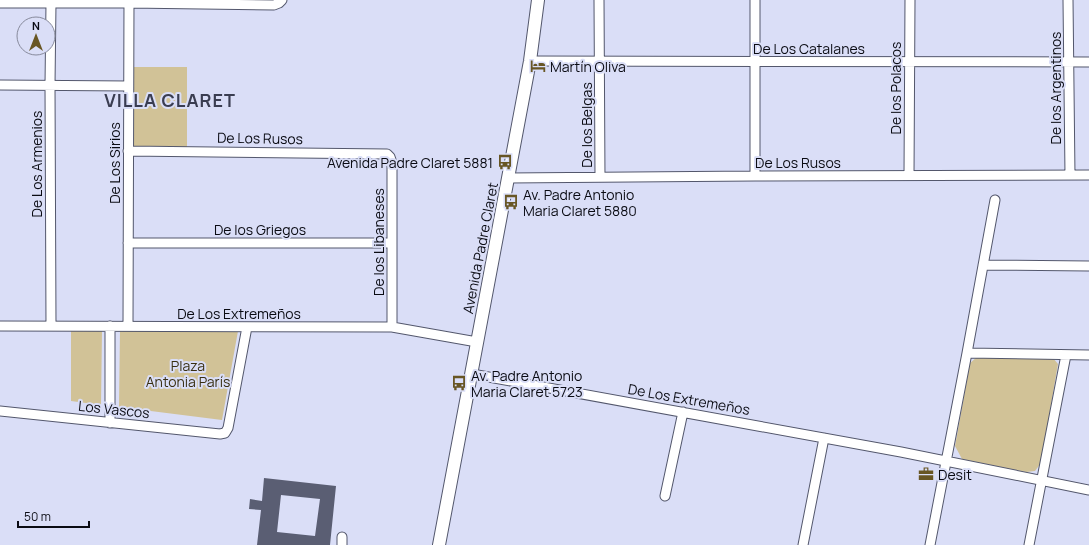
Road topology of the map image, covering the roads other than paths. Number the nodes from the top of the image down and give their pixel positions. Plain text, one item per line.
1 (538, 0) edge
2 (599, 0) edge
3 (755, 0) edge
4 (910, 0) edge
5 (1068, 0) edge
6 (129, 1) edge
7 (278, 2) edge
8 (0, 3) edge
9 (51, 3) junction
10 (530, 61) junction
11 (599, 62) junction
12 (755, 62) junction
13 (910, 62) junction
14 (1069, 62) junction
15 (1089, 62) edge
16 (0, 85) edge
17 (50, 85) junction
18 (128, 86) junction
19 (128, 151) junction
20 (390, 157) joint
21 (909, 175) junction
22 (1070, 175) junction
23 (1089, 175) edge
24 (755, 176) junction
25 (600, 177) junction
26 (508, 178) junction
27 (995, 200) dead end
28 (128, 243) junction
29 (392, 243) junction
30 (983, 265) junction
31 (1089, 266) edge
32 (0, 326) edge
33 (51, 326) junction
34 (110, 326) junction
35 (128, 326) junction
36 (247, 327) junction
37 (392, 327) junction
38 (477, 342) junction
39 (967, 353) junction
40 (1066, 355) junction
41 (1089, 355) edge
42 (472, 374) junction
43 (0, 411) edge
44 (683, 412) junction
45 (110, 423) junction
46 (824, 438) junction
47 (947, 461) junction
48 (1042, 481) junction
49 (1089, 490) edge
50 (665, 496) dead end
51 (439, 545) edge
52 (803, 545) edge
53 (930, 545) edge
54 (1029, 545) edge

1 - 10 main road, Avenida Padre Claret
2 - 11 street, De los Belgas
3 - 12 street
4 - 13 street, De los Polacos
5 - 14 street, De los Argentinos
6 - 7 street
6 - 9 street
6 - 18 street, De Los Sirios
8 - 9 street
9 - 17 street, De Los Armenios
10 - 11 street, De Los Catalanes
10 - 26 main road, Avenida Padre Claret
11 - 12 street, De Los Catalanes
11 - 25 street, De los Belgas
12 - 13 street, De Los Catalanes
12 - 24 street
13 - 14 street, De Los Catalanes
13 - 21 street, De los Polacos
14 - 15 street, De Los Catalanes
14 - 22 street, De los Argentinos
16 - 17 street
17 - 18 street
17 - 33 street, De Los Armenios
18 - 19 street, De Los Sirios
19 - 20 street, De Los Rusos
19 - 28 street, De Los Sirios
20 - 29 street, De los Libaneses
21 - 22 street, De Los Rusos
21 - 24 street, De Los Rusos
22 - 23 street, De Los Rusos
24 - 25 street, De Los Rusos
25 - 26 street, De Los Rusos
26 - 38 main road, Avenida Padre Claret
27 - 30 street
28 - 29 street, De los Griegos
28 - 35 street, De Los Sirios
29 - 37 street, De los Libaneses
30 - 31 street
30 - 39 street
32 - 33 street, De Los Extremeños
33 - 34 street, De Los Extremeños
34 - 35 street, De Los Extremeños
34 - 45 street
35 - 36 street, De Los Extremeños
36 - 37 street, De Los Extremeños
36 - 45 street, Los Vascos
37 - 38 street, De Los Extremeños
38 - 42 main road, Avenida Padre Claret
39 - 40 street
39 - 47 street
40 - 41 street
40 - 48 street
42 - 44 street, De Los Extremeños
42 - 51 main road, Avenida Padre Claret
43 - 45 street, Los Vascos
44 - 46 street, De Los Extremeños
44 - 50 street
46 - 47 street, De Los Extremeños
46 - 52 street
47 - 48 street, De Los Extremeños
47 - 53 street
48 - 49 street, De Los Extremeños
48 - 54 street

